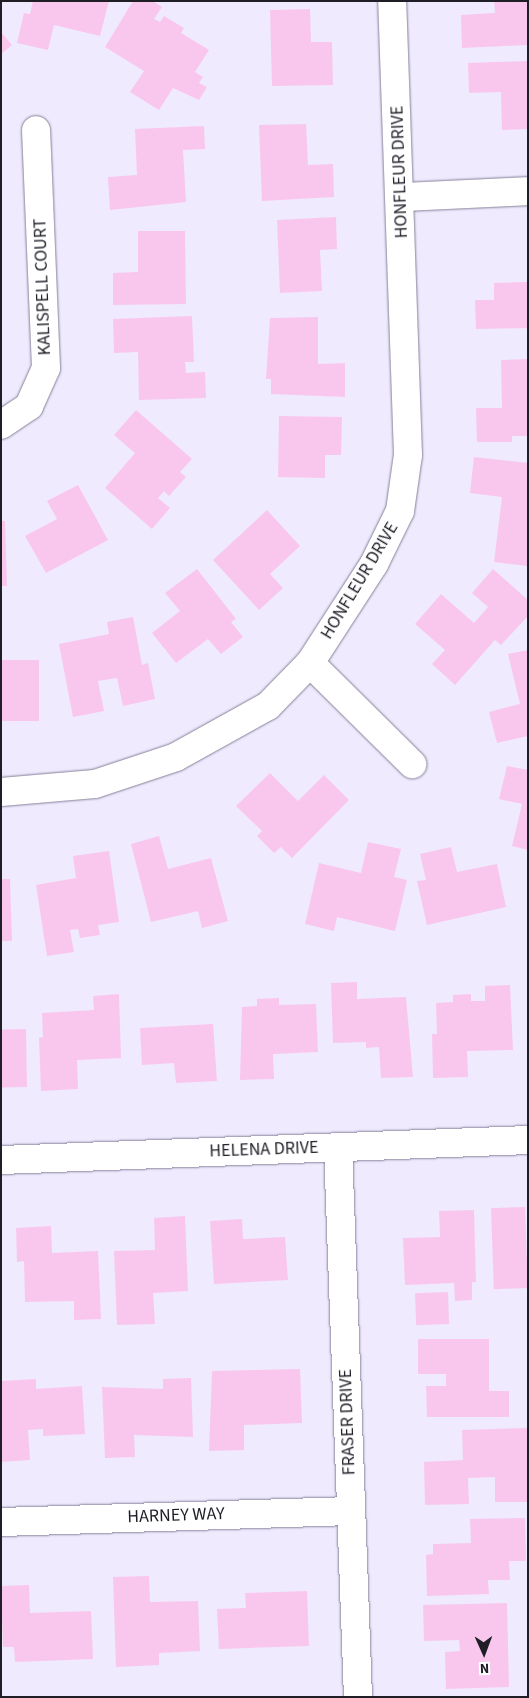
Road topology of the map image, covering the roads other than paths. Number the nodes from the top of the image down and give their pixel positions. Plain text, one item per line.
1 (392, 1) edge
2 (36, 130) dead end
3 (528, 191) edge
4 (402, 197) junction
5 (1, 425) edge
6 (310, 663) junction
7 (412, 764) dead end
8 (1, 792) edge
9 (528, 1140) edge
10 (338, 1147) junction
11 (1, 1160) edge
12 (351, 1511) junction
13 (1, 1522) edge
14 (358, 1697) edge

1 - 4 street, HONFLEUR DRIVE
2 - 5 street, KALISPELL COURT
3 - 4 street
4 - 6 street, HONFLEUR DRIVE
6 - 7 street
6 - 8 street, HONFLEUR DRIVE
9 - 10 street, HELENA DRIVE
10 - 11 street, HELENA DRIVE
10 - 12 street, FRASER DRIVE
12 - 13 street, HARNEY WAY
12 - 14 street, FRASER DRIVE

